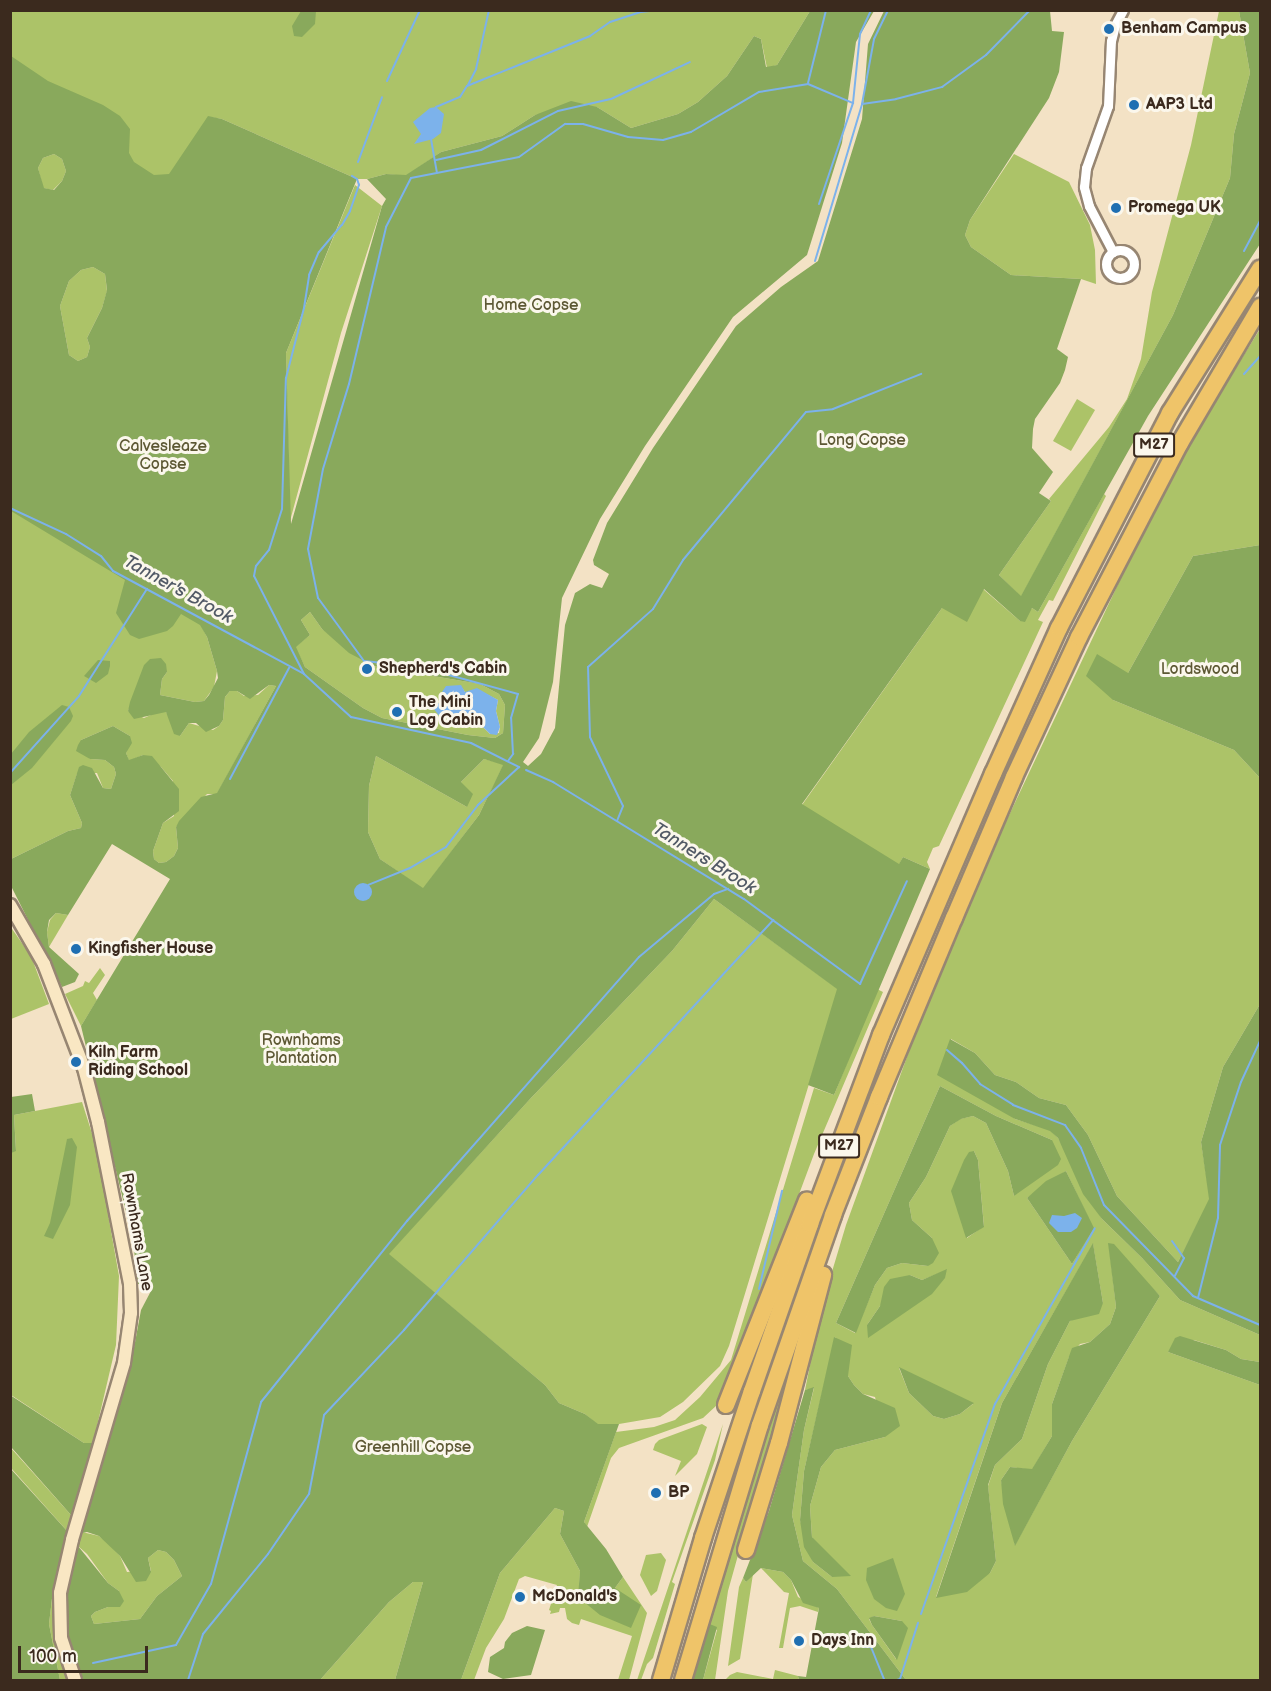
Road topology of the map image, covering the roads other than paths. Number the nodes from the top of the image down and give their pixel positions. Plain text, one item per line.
1 (1123, 10) edge
2 (1113, 252) dead end
3 (1260, 269) edge
4 (1260, 307) edge
5 (10, 905) edge
6 (881, 1035) junction
7 (833, 1215) junction
8 (726, 1405) dead end
9 (746, 1550) dead end
10 (75, 1680) edge
11 (661, 1680) edge
12 (682, 1680) edge

1 - 2 street
3 - 6 highway, M27
4 - 7 highway, M27
5 - 10 street, Rownhams Lane
6 - 8 highway, M27
6 - 11 highway, M27
7 - 9 highway, M27
7 - 12 highway, M27

